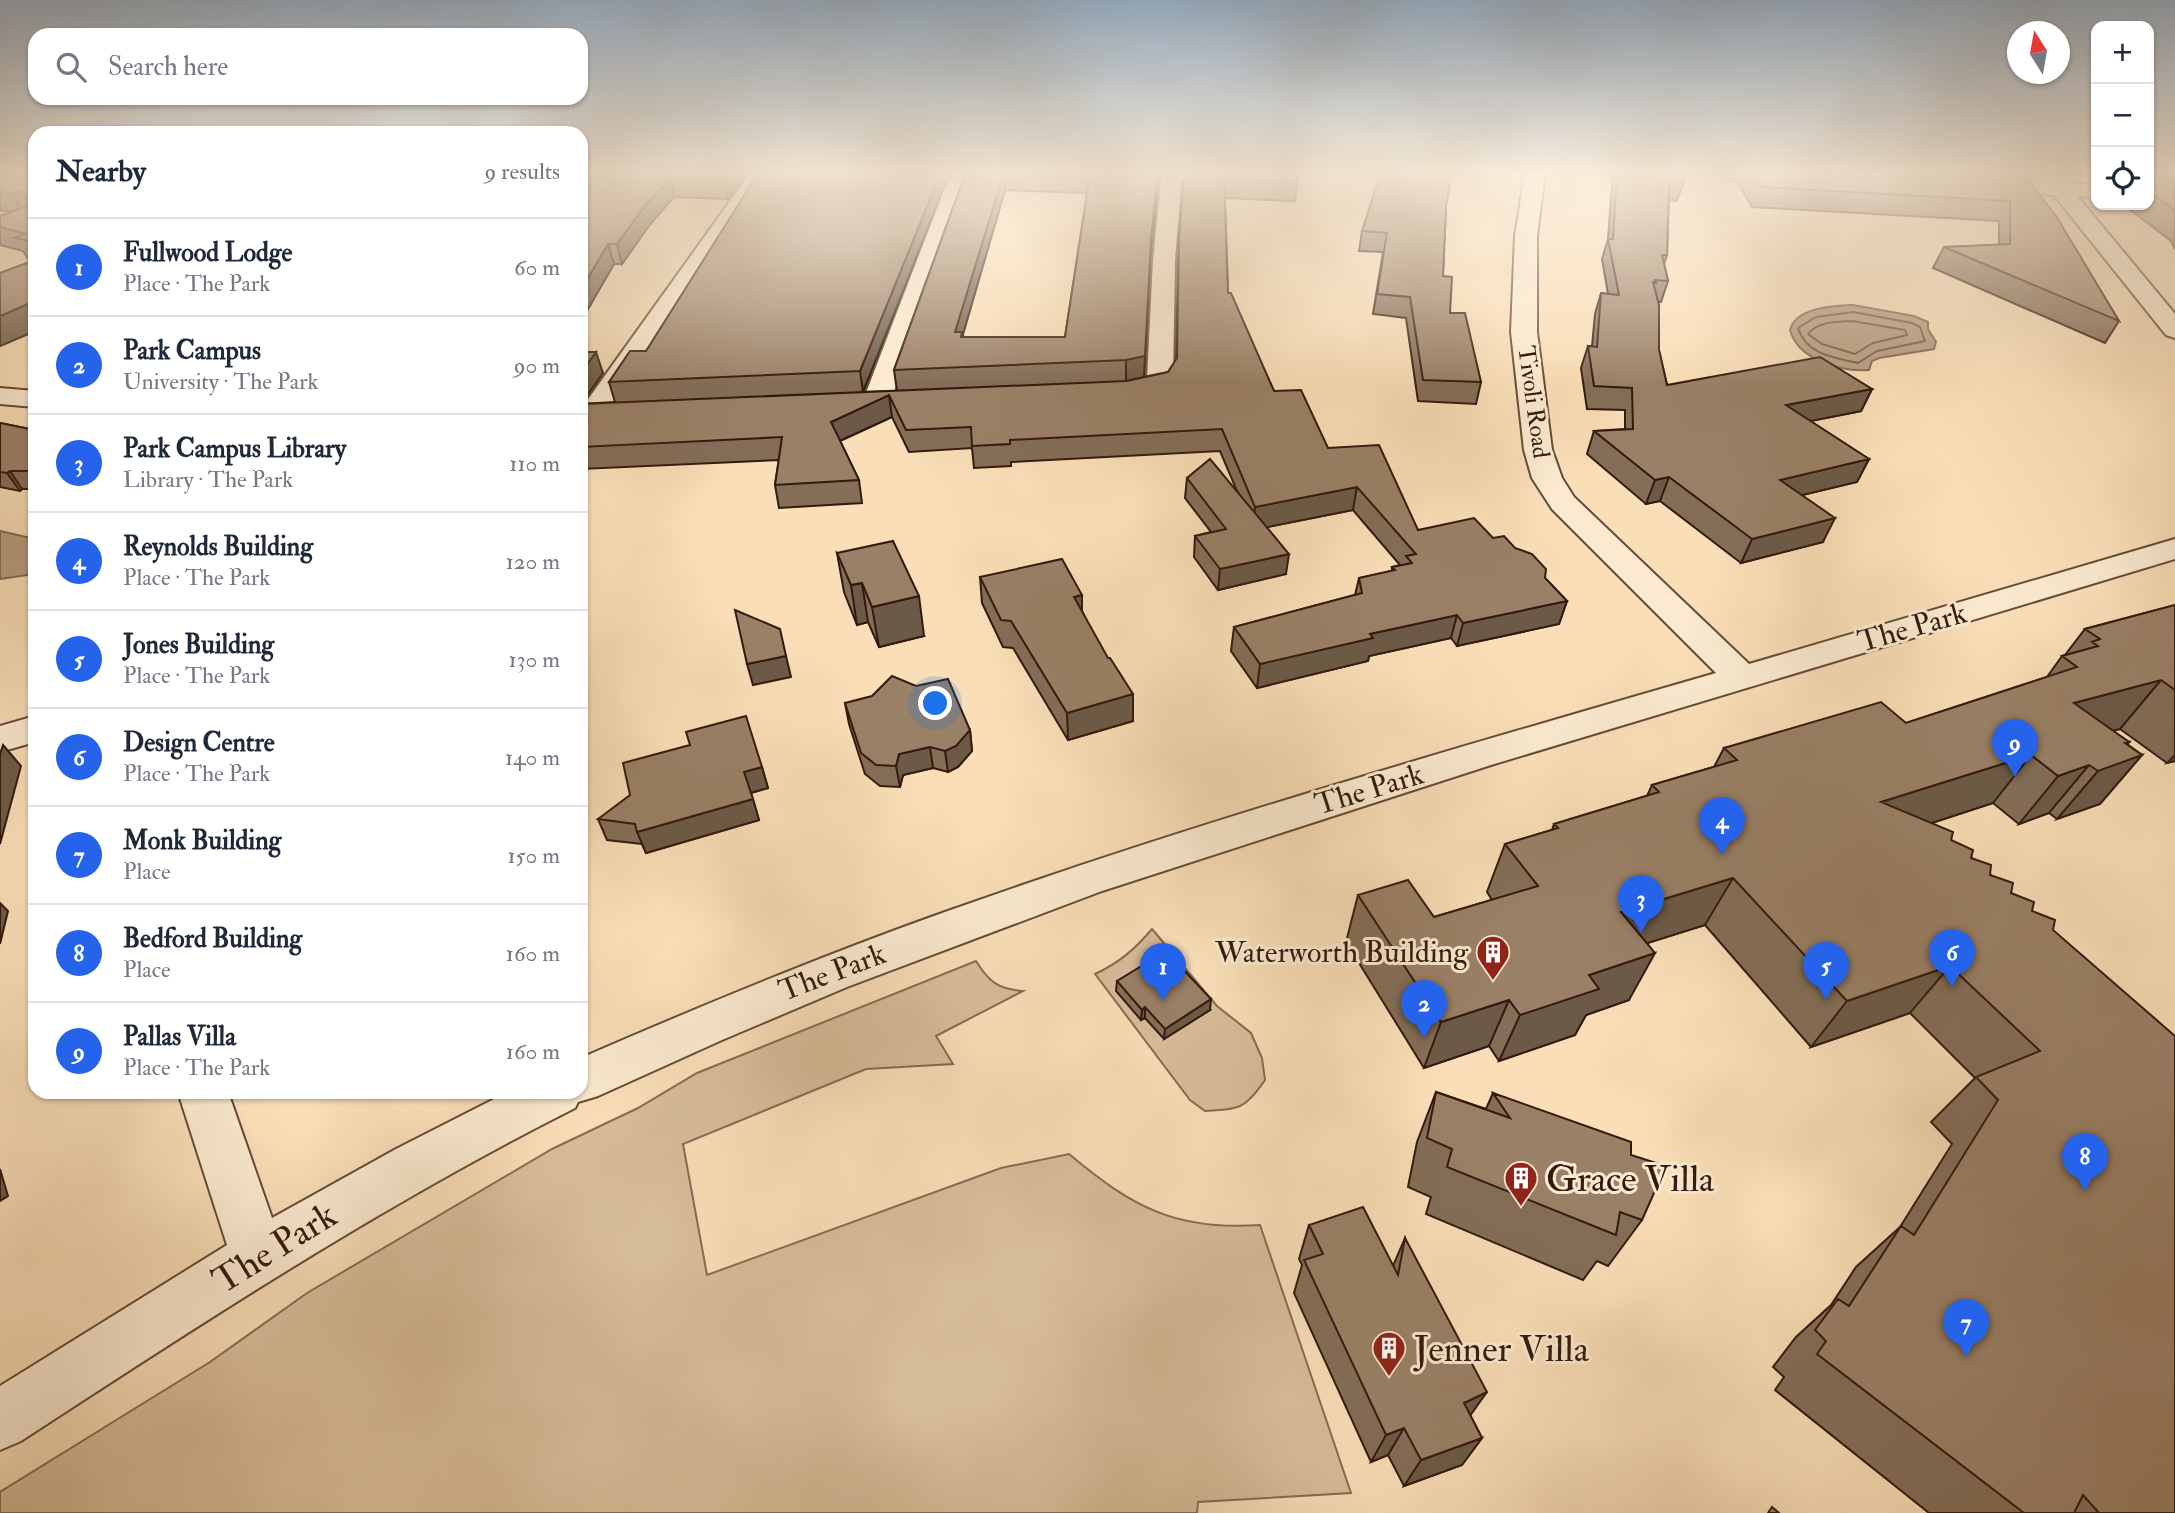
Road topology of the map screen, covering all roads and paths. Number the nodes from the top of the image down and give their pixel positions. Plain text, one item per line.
1 (711, 243) edge
2 (935, 243) edge
3 (1166, 243) edge
4 (1526, 243) edge
5 (2104, 243) edge
6 (2175, 330) edge
7 (1099, 393) edge
8 (0, 396) edge
9 (28, 398) edge
10 (904, 402) edge
11 (876, 403) junction
12 (849, 404) edge
13 (588, 412) edge
14 (617, 414) edge
15 (588, 416) edge
16 (2175, 549) edge
17 (1742, 678) junction
18 (28, 731) edge
19 (0, 739) edge
20 (588, 1078) edge
21 (206, 1099) edge
22 (544, 1099) edge
23 (258, 1256) junction
24 (0, 1420) edge

1 - 13 street
2 - 11 street
3 - 7 street
4 - 17 street, Tivoli Road
5 - 6 street
8 - 9 street
10 - 11 street
11 - 12 street
14 - 15 street
16 - 17 street, The Park
17 - 20 street, The Park
18 - 19 street
21 - 23 street
22 - 23 street, The Park
23 - 24 street, The Park

